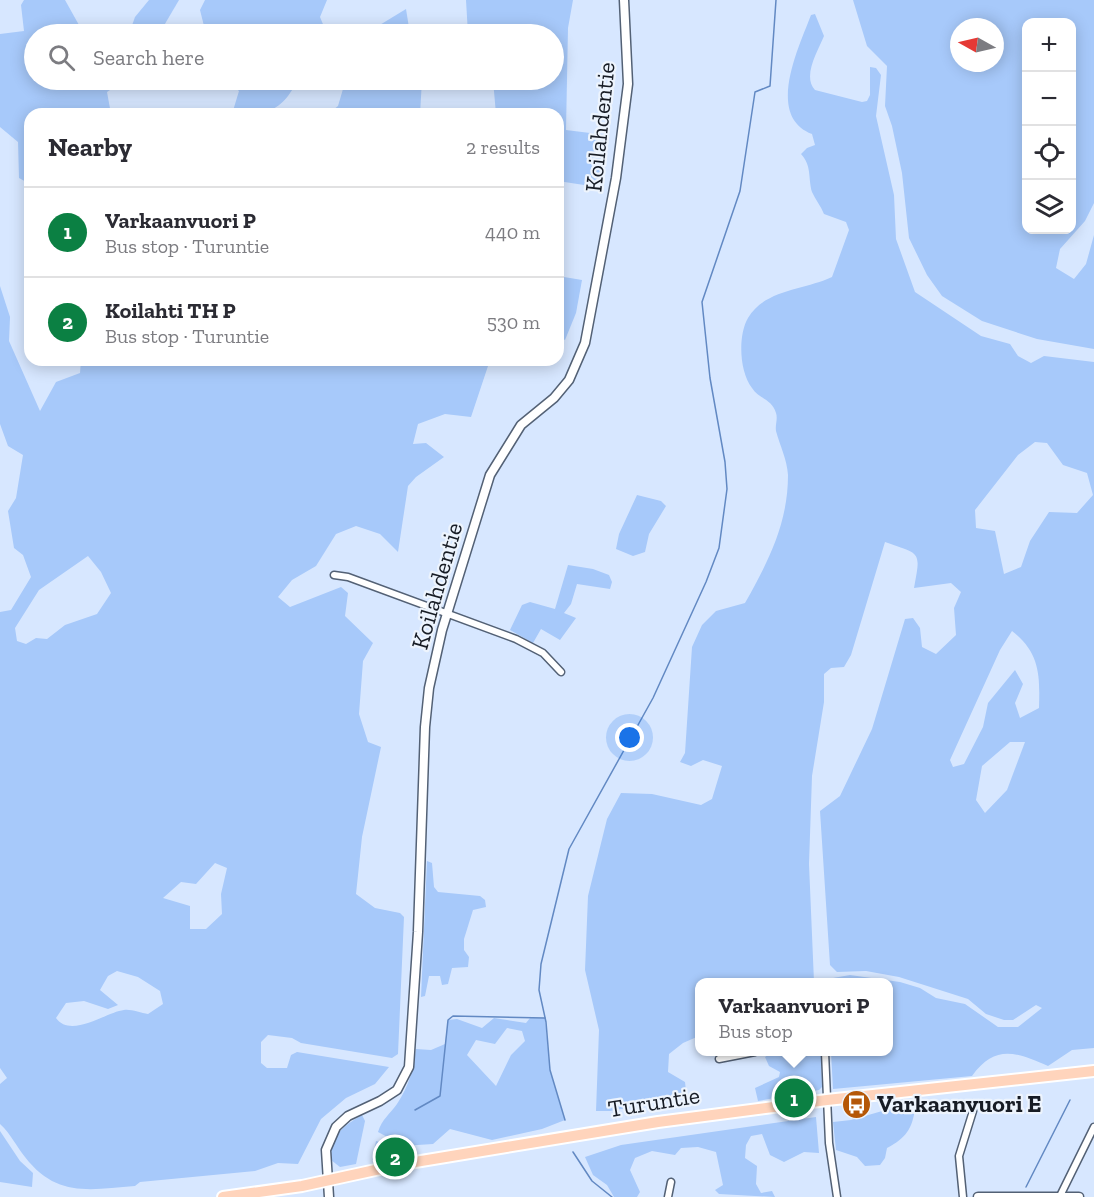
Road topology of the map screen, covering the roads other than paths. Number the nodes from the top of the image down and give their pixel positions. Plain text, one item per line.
1 (624, 0) edge
2 (334, 575) dead end
3 (447, 615) junction
4 (561, 672) dead end
5 (735, 1056) edge
6 (825, 1056) edge
7 (719, 1059) dead end
8 (1094, 1071) edge
9 (827, 1100) junction
10 (973, 1111) dead end
11 (1094, 1127) edge
12 (327, 1181) junction
13 (671, 1182) dead end
14 (1060, 1196) edge
15 (223, 1197) edge
16 (329, 1197) edge
17 (668, 1197) edge
18 (837, 1197) edge
19 (963, 1197) edge
20 (978, 1197) edge
21 (1079, 1197) edge

1 - 3 street, Koilahdentie
2 - 3 street
3 - 4 street
3 - 12 street, Koilahdentie
5 - 7 street
6 - 9 street
8 - 9 highway, Turuntie
9 - 12 highway, Turuntie
9 - 18 street
10 - 19 street
11 - 14 street
12 - 15 highway, Turuntie
12 - 16 street, Koilahdentie
13 - 17 street
14 - 20 street
14 - 21 street

